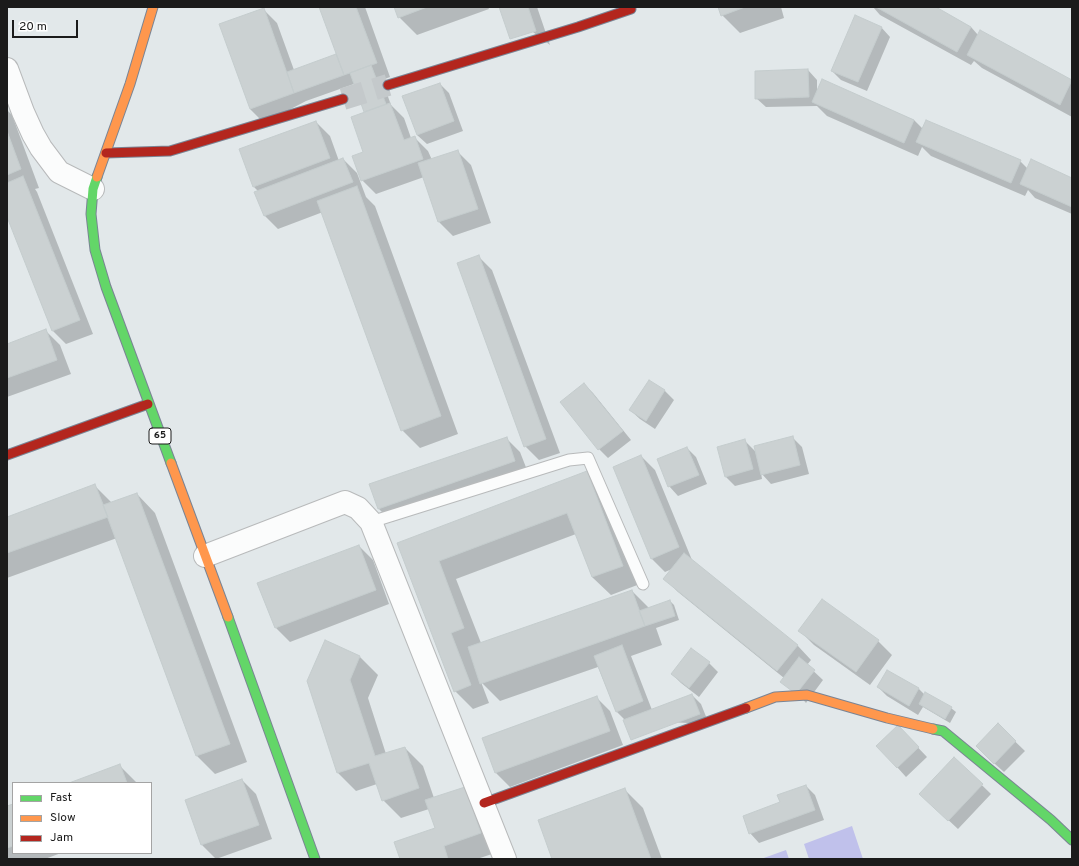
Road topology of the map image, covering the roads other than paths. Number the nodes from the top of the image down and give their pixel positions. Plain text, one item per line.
1 (153, 7) edge
2 (631, 9) dead end
3 (7, 69) edge
4 (388, 84) tunnel mouth
5 (343, 98) tunnel mouth
6 (106, 153) junction
7 (93, 189) junction
8 (148, 404) junction
9 (7, 455) edge
10 (371, 522) junction
11 (205, 556) junction
12 (644, 584) dead end
13 (484, 803) junction
14 (1072, 840) edge
15 (315, 859) edge
16 (505, 859) edge

1 - 6 street, 65
2 - 4 street
3 - 7 street
5 - 6 street
6 - 7 street, 65
7 - 8 street, 65
8 - 9 street
8 - 11 street, 65
10 - 11 street
10 - 12 lane
10 - 13 street
11 - 15 street, 65
13 - 14 street
13 - 16 street

